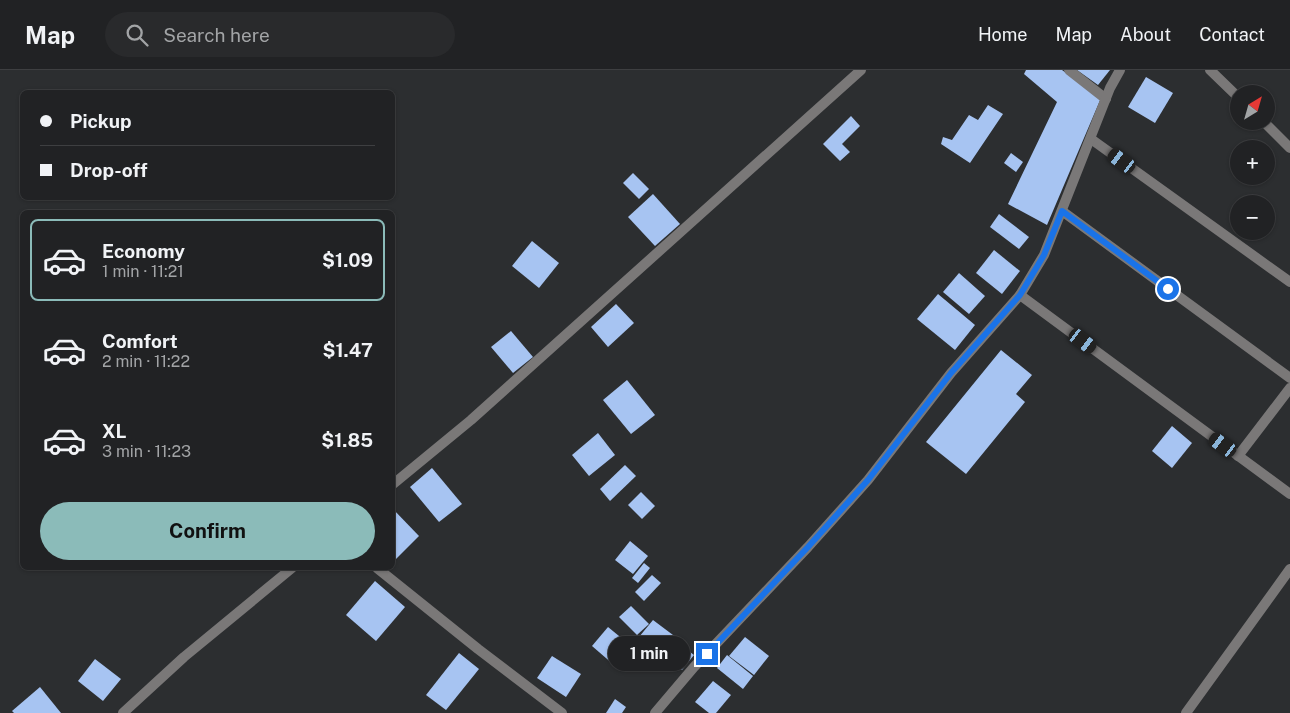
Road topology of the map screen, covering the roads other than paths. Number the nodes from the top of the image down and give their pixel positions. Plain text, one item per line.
1 (1069, 70) edge
2 (1120, 70) edge
3 (1210, 70) edge
4 (855, 72) edge
5 (1230, 89) edge
6 (1106, 99) junction
7 (1272, 130) edge
8 (1091, 139) junction
9 (1290, 148) edge
10 (1062, 211) junction
11 (1290, 282) edge
12 (1020, 295) junction
13 (1290, 378) edge
14 (1290, 388) edge
15 (1238, 456) junction
16 (395, 483) edge
17 (1290, 494) edge
18 (1290, 569) edge
19 (290, 570) edge
20 (379, 570) edge
21 (123, 713) edge
22 (562, 713) edge
23 (655, 713) edge
24 (1186, 713) edge

1 - 6 street
2 - 6 street
3 - 5 street
4 - 16 street
6 - 8 street
7 - 9 street
8 - 10 street
8 - 11 street
10 - 12 street
10 - 13 street
12 - 15 street
12 - 23 street
14 - 15 street
15 - 17 street
18 - 24 street
19 - 21 street
20 - 22 street

